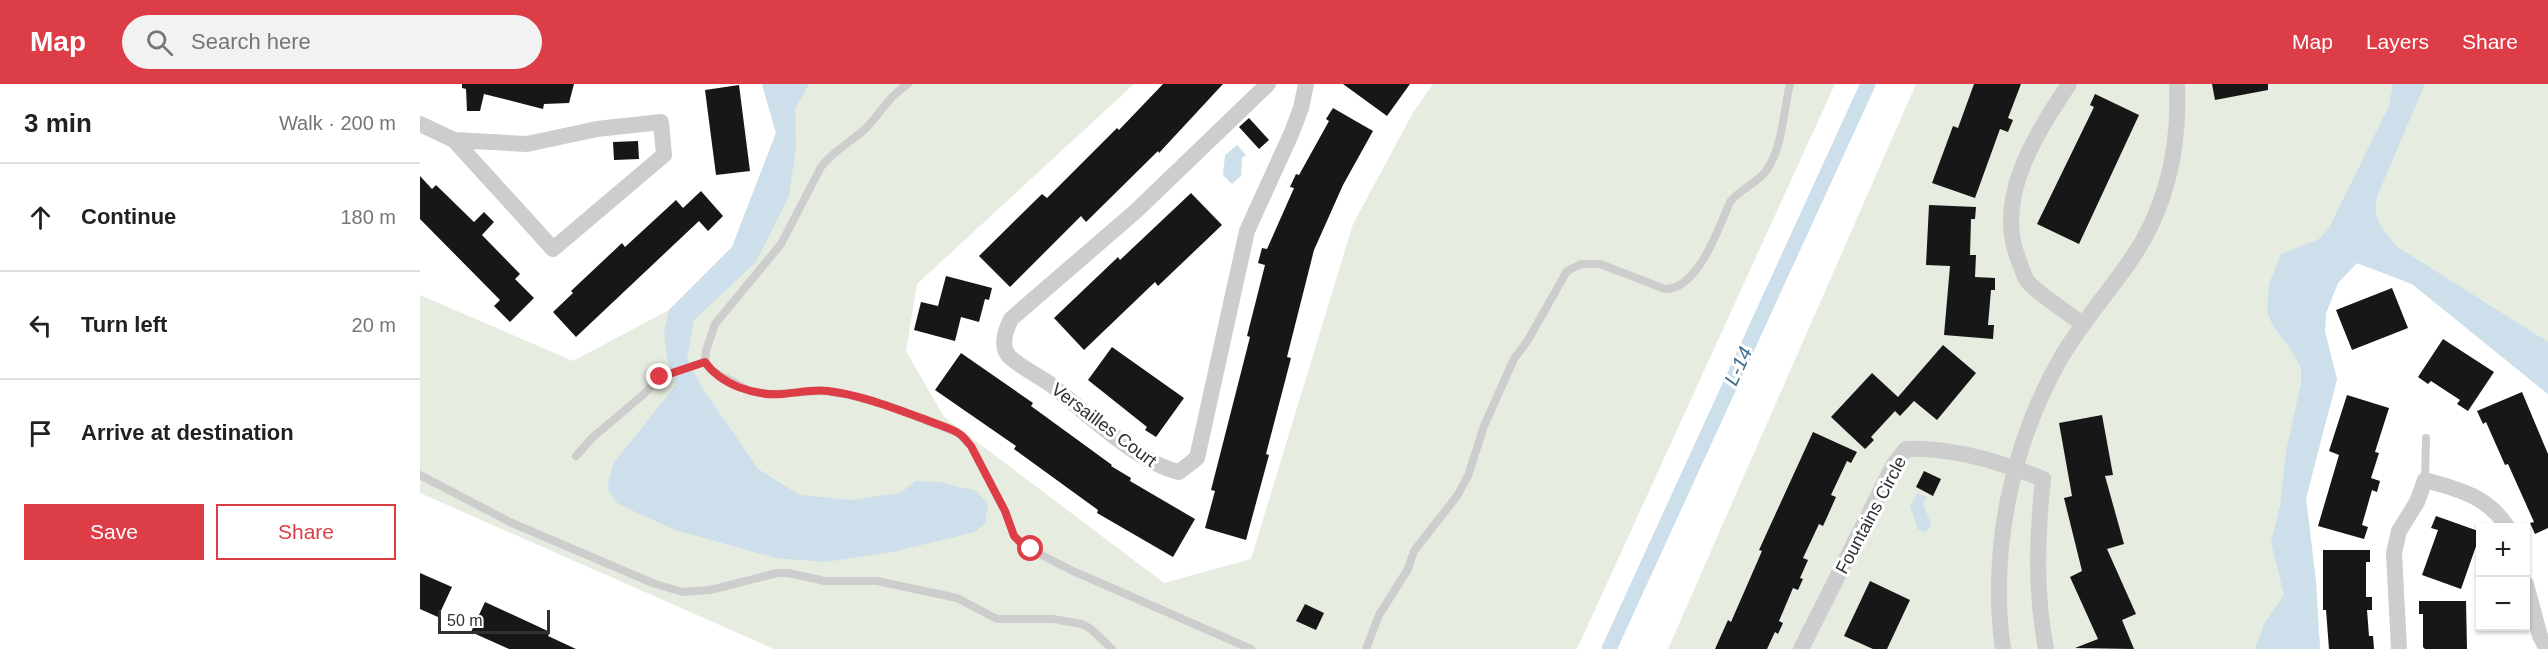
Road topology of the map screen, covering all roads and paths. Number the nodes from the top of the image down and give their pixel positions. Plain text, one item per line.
1 (908, 84) edge
2 (1268, 84) edge
3 (1306, 84) edge
4 (1790, 84) edge
5 (2069, 84) edge
6 (2177, 84) edge
7 (420, 124) edge
8 (453, 140) junction
9 (2082, 324) junction
10 (705, 362) junction
11 (2426, 438) dead end
12 (576, 456) dead end
13 (2016, 468) junction
14 (420, 475) edge
15 (2425, 480) junction
16 (2504, 523) edge
17 (2530, 599) edge
18 (1112, 649) edge
19 (1251, 649) edge
20 (1366, 649) edge
21 (1801, 649) edge
22 (2003, 649) edge
23 (2046, 649) edge
24 (2399, 649) edge
25 (2547, 649) edge

1 - 10 lane
2 - 3 street, Versailles Court
4 - 20 lane
5 - 9 street
6 - 9 street
7 - 8 street
8 - 8 street
9 - 13 street
10 - 12 lane
10 - 19 lane
11 - 15 lane
13 - 21 street, Fountains Circle
13 - 22 street
13 - 23 street
14 - 18 lane
15 - 16 street
15 - 24 street
17 - 25 street

